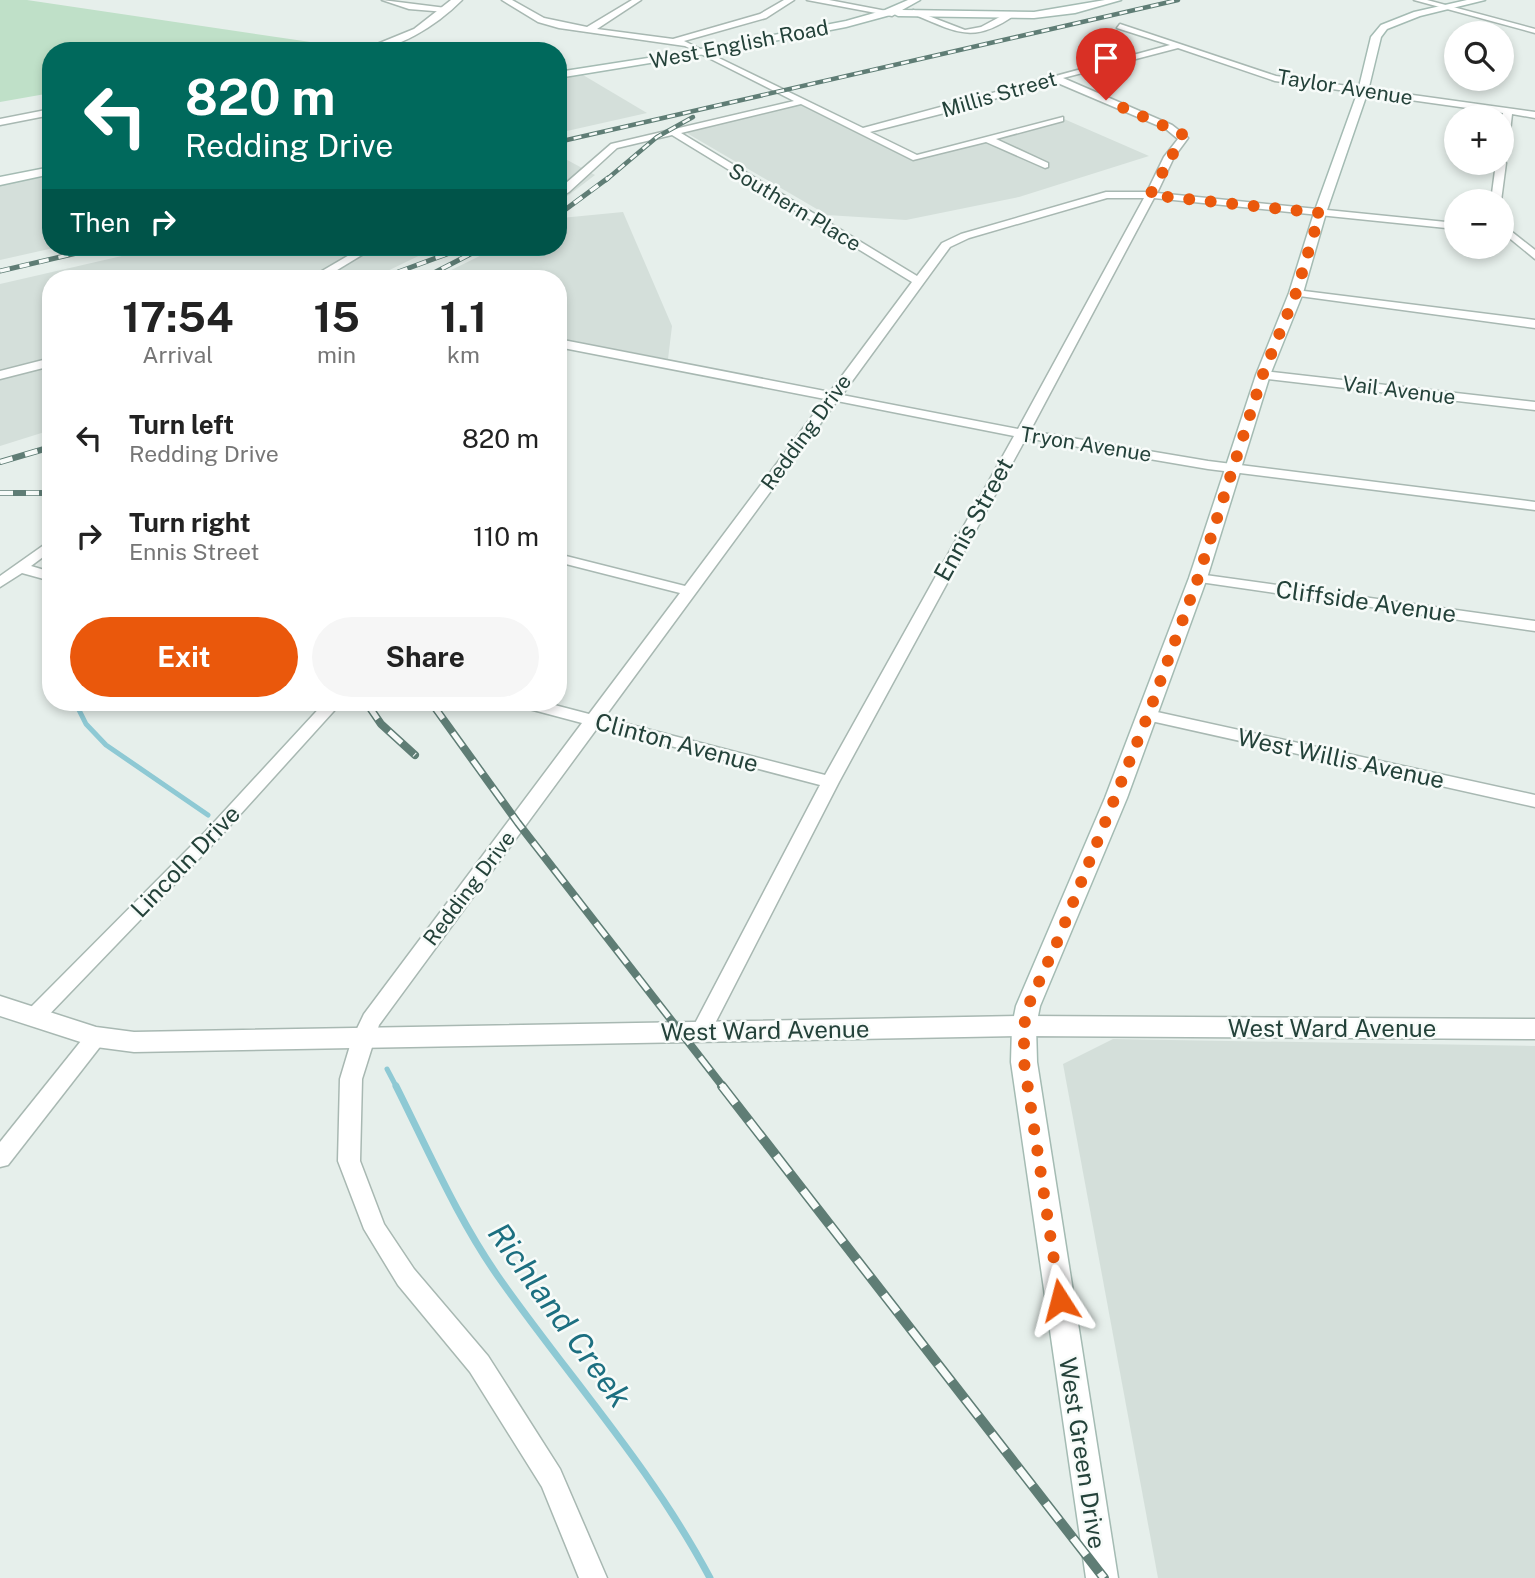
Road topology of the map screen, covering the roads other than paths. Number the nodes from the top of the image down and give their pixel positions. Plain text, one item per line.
1 (386, 0) edge
2 (457, 0) edge
3 (506, 0) edge
4 (636, 0) edge
5 (790, 0) edge
6 (812, 0) edge
7 (915, 0) edge
8 (1116, 0) edge
9 (1418, 0) edge
10 (1480, 0) edge
11 (1442, 7) junction
12 (446, 10) junction
13 (928, 11) junction
14 (916, 12) junction
15 (892, 13) junction
16 (1012, 14) junction
17 (1120, 26) dead end
18 (587, 31) junction
19 (1535, 32) edge
20 (676, 41) junction
21 (388, 42) edge
22 (1177, 46) junction
23 (704, 52) junction
24 (567, 74) edge
25 (1054, 78) junction
26 (1363, 91) junction
27 (803, 101) junction
28 (1464, 105) edge
29 (1514, 112) edge
30 (42, 115) edge
31 (1535, 115) edge
32 (1060, 119) dead end
33 (0, 122) edge
34 (862, 131) junction
35 (673, 132) junction
36 (988, 139) junction
37 (1045, 165) dead end
38 (42, 172) edge
39 (0, 181) edge
40 (567, 188) edge
41 (1150, 195) junction
42 (1320, 213) junction
43 (1444, 225) edge
44 (1514, 231) edge
45 (1525, 233) dead end
46 (1514, 239) edge
47 (354, 256) edge
48 (1535, 256) edge
49 (330, 270) edge
50 (918, 281) junction
51 (1296, 293) junction
52 (1535, 324) edge
53 (567, 345) edge
54 (42, 364) edge
55 (1263, 374) junction
56 (0, 375) edge
57 (832, 396) junction
58 (1535, 406) edge
59 (1020, 433) junction
60 (1234, 468) junction
61 (1535, 506) edge
62 (42, 551) edge
63 (567, 560) edge
64 (20, 568) junction
65 (42, 574) edge
66 (1198, 578) junction
67 (0, 583) edge
68 (689, 591) junction
69 (1535, 626) edge
70 (326, 711) edge
71 (559, 711) edge
72 (1148, 715) junction
73 (594, 720) junction
74 (830, 782) junction
75 (1535, 801) edge
76 (0, 1006) edge
77 (34, 1017) junction
78 (1024, 1026) junction
79 (1535, 1029) edge
80 (701, 1031) junction
81 (96, 1037) junction
82 (362, 1039) junction
83 (0, 1158) edge
84 (593, 1578) edge
85 (1102, 1578) edge

1 - 12 street
2 - 12 main road
3 - 18 street
4 - 18 street
5 - 20 street
6 - 15 main road
7 - 13 main road
7 - 15 main road, West English Road
8 - 16 main road
9 - 11 street
10 - 11 main road, West Green Drive
11 - 19 street
11 - 26 main road, West Green Drive
12 - 21 main road
13 - 14 main road
13 - 16 main road
14 - 15 main road
14 - 16 street
15 - 23 main road, West English Road
17 - 22 street, Taylor Avenue
18 - 20 street
20 - 23 street
22 - 25 street, Millis Street
22 - 26 street, Taylor Avenue
23 - 24 main road, West English Road
23 - 27 street
25 - 34 street, Millis Street
25 - 41 street, Ennis Street
26 - 28 street, Taylor Avenue
26 - 42 main road, West Green Drive
27 - 34 street
27 - 35 street
29 - 31 street, Taylor Avenue
30 - 33 main road
32 - 36 street
34 - 36 street
35 - 40 street
35 - 50 street, Southern Place
36 - 37 street
38 - 39 main road
41 - 42 street, Redding Drive
41 - 50 street, Redding Drive
41 - 59 street, Ennis Street
42 - 43 street, Redding Drive
42 - 51 main road, West Green Drive
44 - 45 street
46 - 48 street
47 - 49 street
50 - 57 street, Redding Drive
51 - 52 street
51 - 55 main road, West Green Drive
53 - 57 street, Tryon Avenue
54 - 56 street
55 - 58 street, Vail Avenue
55 - 60 main road, West Green Drive
57 - 59 street, Tryon Avenue
57 - 68 street, Redding Drive
59 - 60 street, Tryon Avenue
59 - 74 street, Ennis Street
60 - 61 street, Tryon Avenue
60 - 66 main road, West Green Drive
62 - 64 street
63 - 68 street
64 - 65 street
64 - 67 street
66 - 69 street, Cliffside Avenue
66 - 72 main road, West Green Drive
68 - 73 street, Redding Drive
70 - 77 street, Lincoln Drive
71 - 73 street, Clinton Avenue
72 - 75 street, West Willis Avenue
72 - 78 main road, West Green Drive
73 - 74 street, Clinton Avenue
73 - 82 street, Redding Drive
74 - 80 street, Ennis Street
76 - 77 main road, West Ward Avenue
77 - 81 main road, West Ward Avenue
78 - 79 main road, West Ward Avenue
78 - 80 main road, West Ward Avenue
78 - 85 main road, West Green Drive
80 - 82 main road, West Ward Avenue
81 - 82 main road, West Ward Avenue
81 - 83 street
82 - 84 street, Redding Drive

